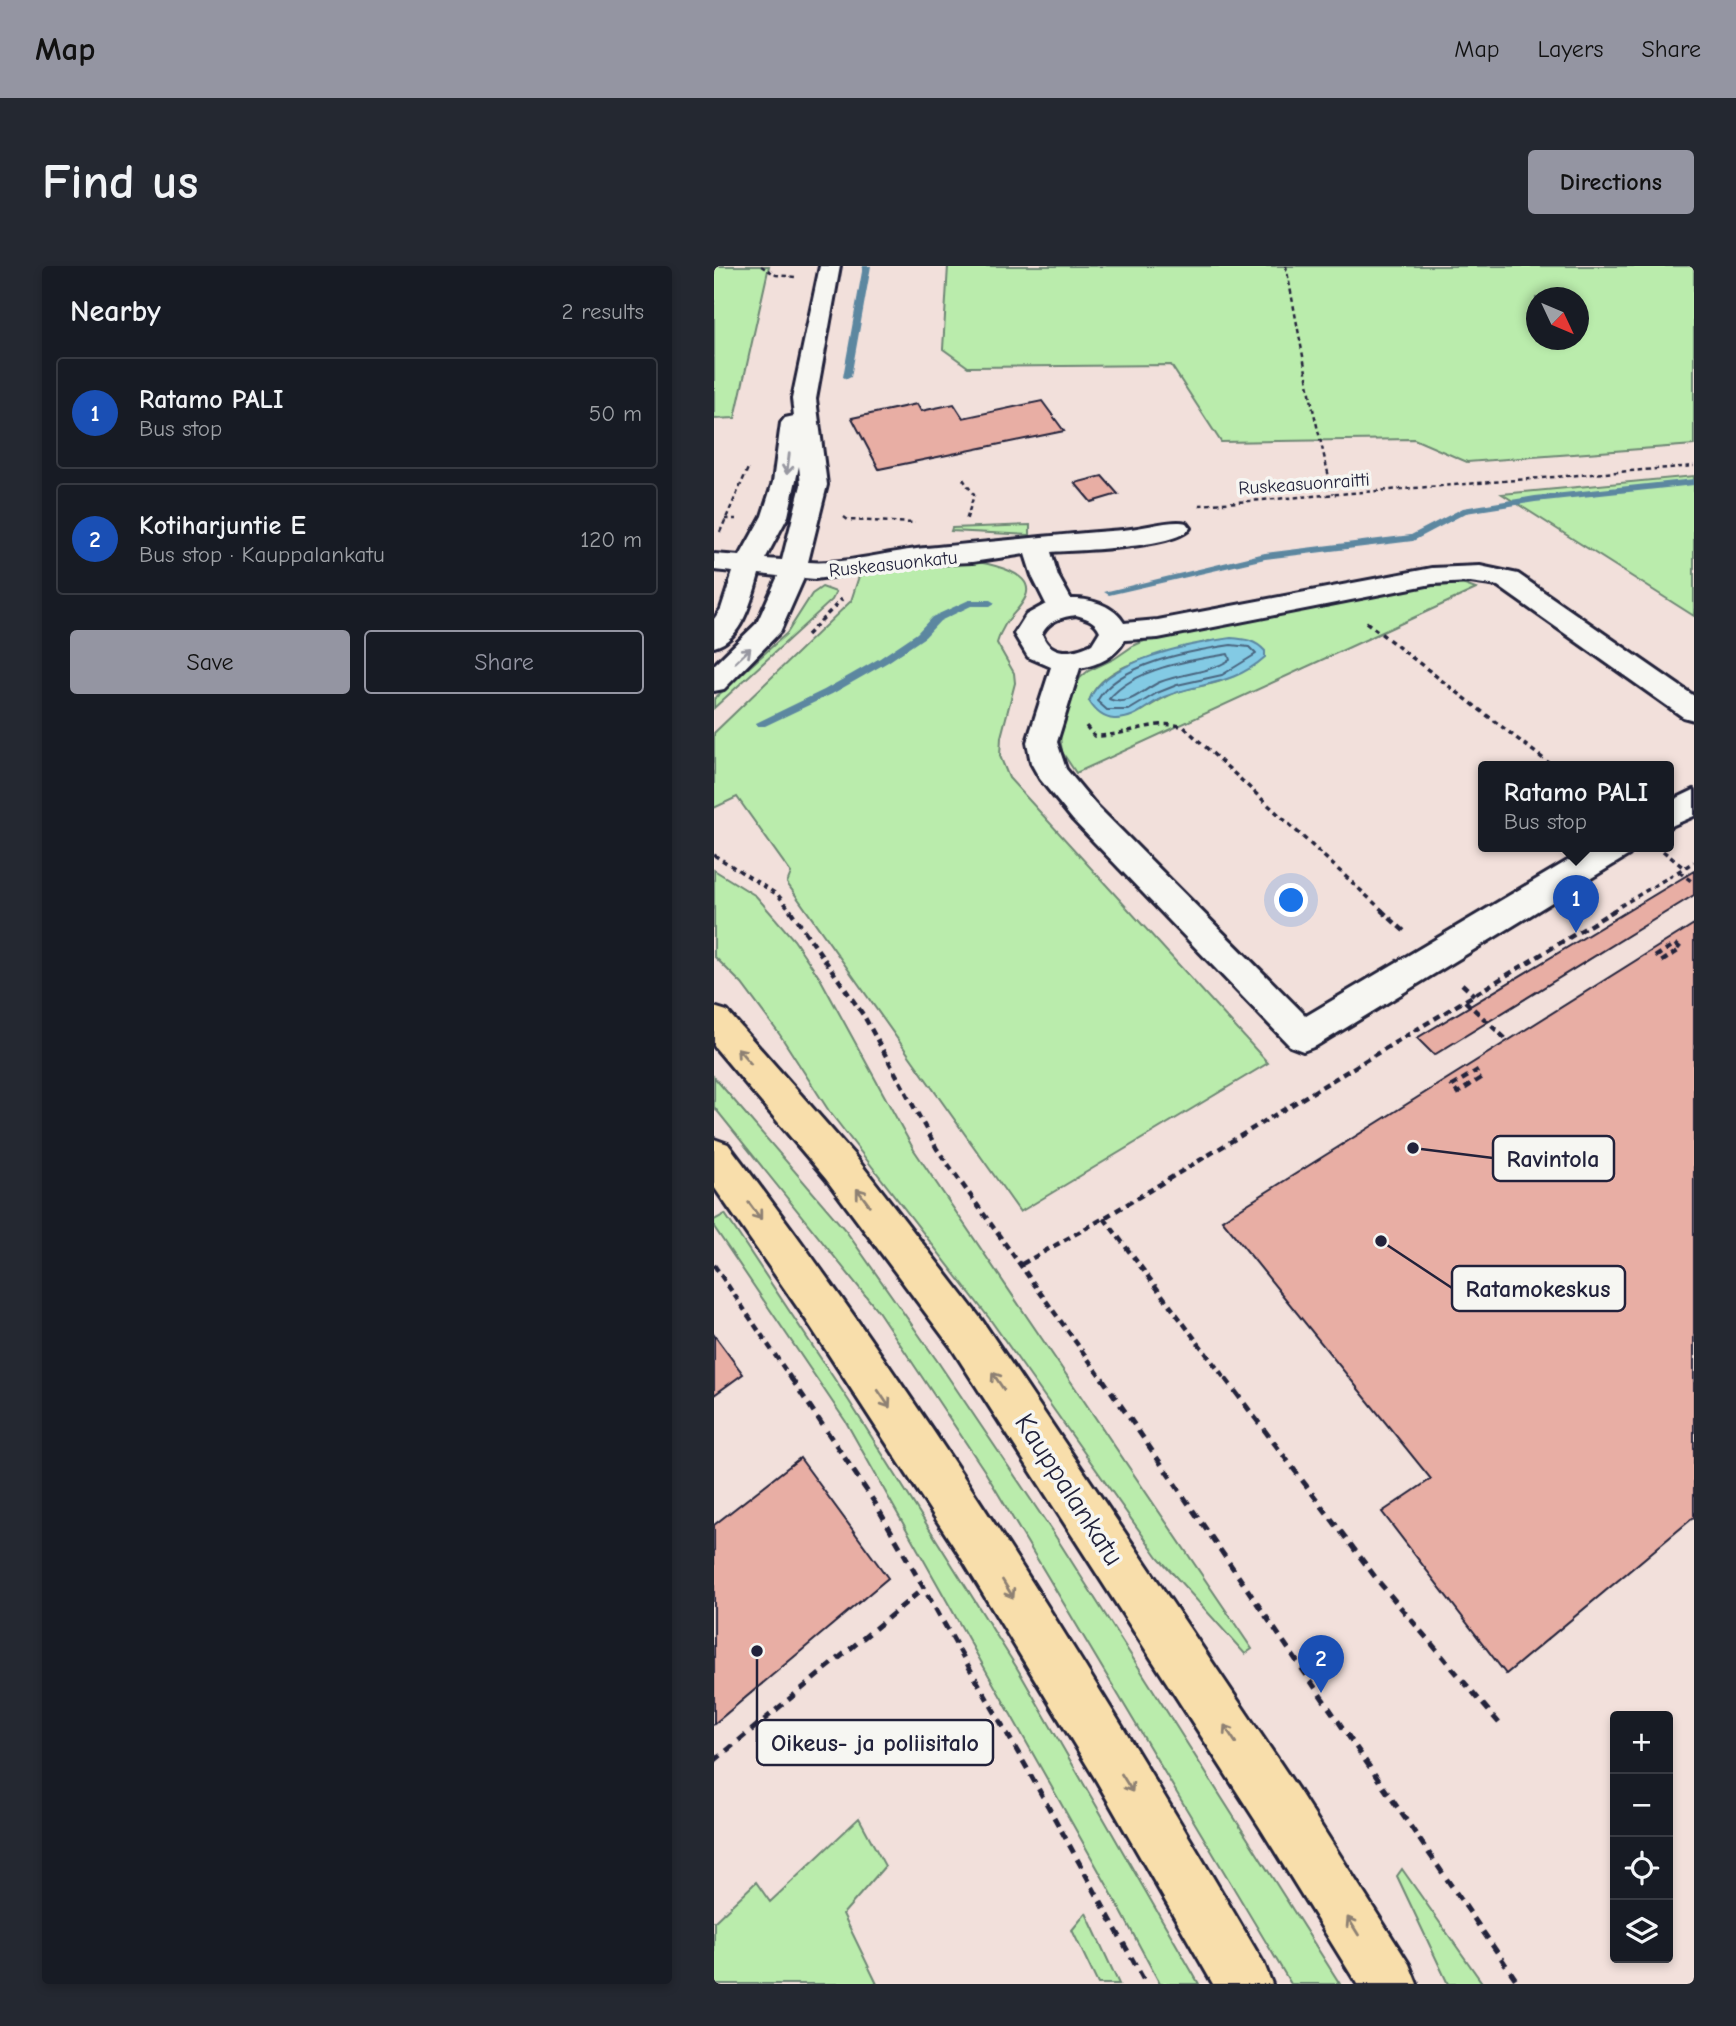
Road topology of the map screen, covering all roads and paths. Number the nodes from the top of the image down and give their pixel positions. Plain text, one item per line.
1 (761, 266) edge
2 (830, 266) edge
3 (1286, 266) edge
4 (800, 276) dead end
5 (804, 399) junction
6 (1694, 466) edge
7 (963, 479) dead end
8 (1333, 494) junction
9 (1193, 506) dead end
10 (837, 512) dead end
11 (977, 522) dead end
12 (917, 523) dead end
13 (1177, 527) dead end
14 (826, 542) junction
15 (1036, 545) junction
16 (752, 557) junction
17 (714, 562) edge
18 (1062, 608) junction
19 (1358, 617) dead end
20 (1114, 632) junction
21 (714, 638) edge
22 (1068, 660) junction
23 (714, 682) edge
24 (1694, 710) edge
25 (1082, 719) dead end
26 (1546, 761) edge
27 (1694, 801) edge
28 (1674, 813) edge
29 (1609, 852) edge
30 (1665, 852) edge
31 (714, 855) edge
32 (1694, 862) edge
33 (1684, 868) junction
34 (1679, 872) junction
35 (1694, 883) edge
36 (1410, 937) dead end
37 (1655, 957) dead end
38 (1661, 962) dead end
39 (1465, 1001) junction
40 (714, 1021) edge
41 (1509, 1042) dead end
42 (1478, 1070) dead end
43 (1484, 1076) dead end
44 (714, 1156) edge
45 (1104, 1218) junction
46 (1022, 1264) junction
47 (714, 1265) edge
48 (924, 1588) junction
49 (1499, 1723) dead end
50 (714, 1761) edge
51 (1146, 1984) edge
52 (1244, 1984) edge
53 (1389, 1984) edge
54 (1518, 1984) edge

1 - 4 path
2 - 5 street
3 - 8 path
5 - 14 street
5 -> 16 street
6 - 8 path, Ruskeasuonraitti
7 - 11 path
8 - 9 path, Ruskeasuonraitti
10 - 14 path
12 - 14 path
13 - 15 street, Ruskeasuonkatu
14 - 15 street, Ruskeasuonkatu
14 - 15 street, Ruskeasuonkatu
14 - 16 street, Ruskeasuonkatu
23 -> 14 street
15 - 18 street
16 - 17 street, Ruskeasuonkatu
16 - 21 street
18 - 20 street
18 - 22 street
19 - 26 path
20 - 22 street
20 - 24 street
22 - 29 street
25 - 36 path
27 - 28 street
30 - 33 path
31 - 46 path
32 - 33 path
33 - 34 path
34 - 35 path
34 - 39 path
37 - 38 path
39 - 41 path
39 - 45 path
53 -> 40 main road, Kauppalankatu
42 - 43 path
44 -> 52 main road
45 - 46 path
45 - 49 path
46 - 54 path
47 - 48 path
48 - 50 path
48 - 51 path

